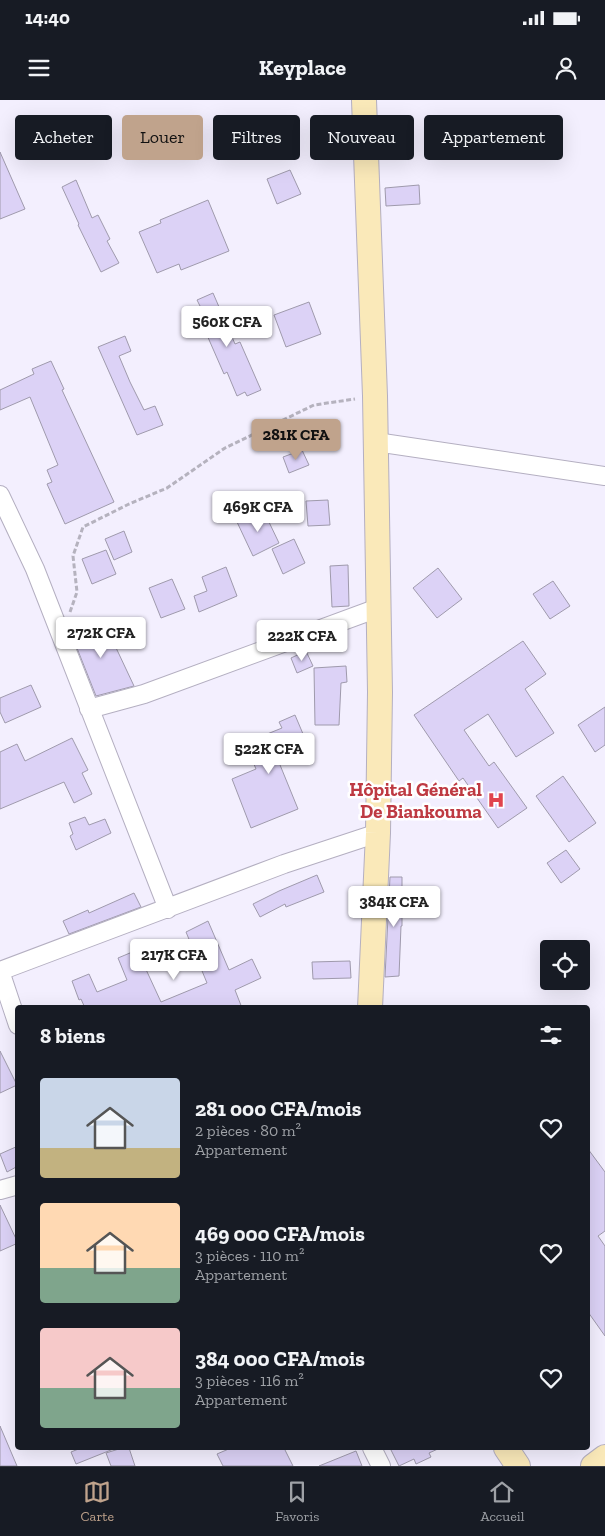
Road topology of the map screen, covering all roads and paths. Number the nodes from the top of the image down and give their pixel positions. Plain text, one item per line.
1 (364, 100) edge
2 (376, 396) junction
3 (376, 442) junction
4 (605, 476) edge
5 (0, 495) edge
6 (378, 608) junction
7 (61, 638) junction
8 (89, 709) junction
9 (378, 833) junction
10 (168, 909) junction
11 (0, 971) edge
12 (370, 1005) edge
13 (15, 1016) edge
14 (15, 1186) edge
15 (0, 1190) edge
16 (373, 1450) edge
17 (507, 1450) edge
18 (605, 1457) edge
19 (381, 1466) edge
20 (518, 1466) edge
21 (592, 1466) edge

1 - 2 street
2 - 3 street
2 - 7 path
3 - 4 street
3 - 6 street
5 - 7 street
6 - 8 street
6 - 9 street
7 - 8 street
8 - 10 street
9 - 10 street
9 - 12 street
10 - 11 street
11 - 13 street
14 - 15 street
16 - 19 street
17 - 20 street
18 - 21 street

